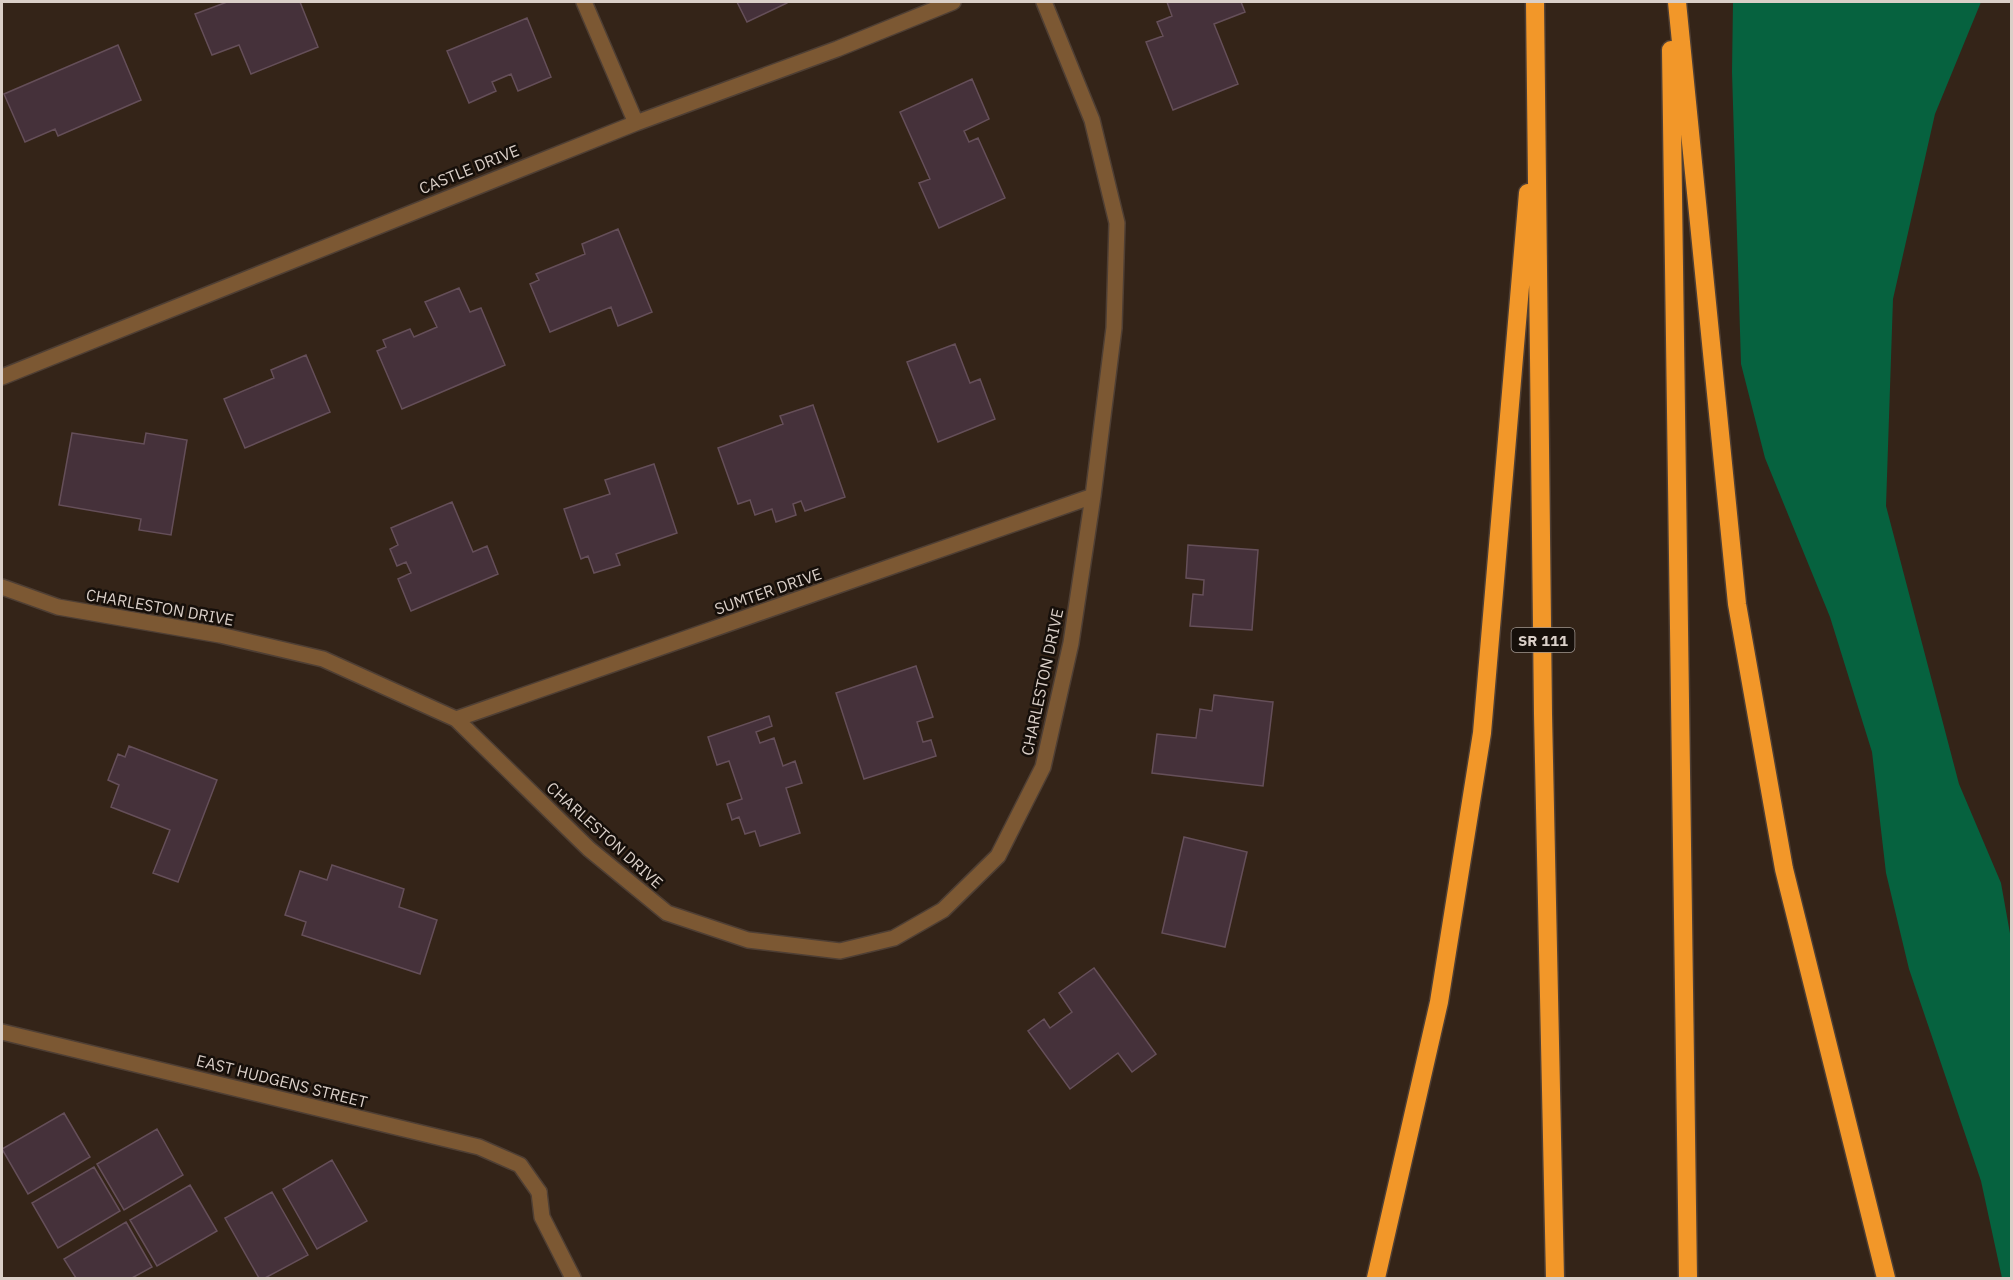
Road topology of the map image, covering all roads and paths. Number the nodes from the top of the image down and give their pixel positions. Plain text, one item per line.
1 (584, 2) edge
2 (953, 2) edge
3 (1044, 2) edge
4 (1535, 2) edge
5 (1671, 2) edge
6 (1677, 2) edge
7 (1537, 83) junction
8 (636, 123) junction
9 (2, 377) edge
10 (1093, 496) junction
11 (2, 587) edge
12 (456, 719) junction
13 (2, 1032) edge
14 (573, 1278) edge
15 (1376, 1278) edge
16 (1555, 1278) edge
17 (1688, 1278) edge
18 (1886, 1278) edge

1 - 8 street
2 - 8 street, CASTLE DRIVE
3 - 10 street, CHARLESTON DRIVE
4 - 7 highway, SR 111
5 - 17 highway
6 - 18 highway
7 - 15 highway
7 - 16 highway, SR 111
8 - 9 street, CASTLE DRIVE
10 - 12 street, SUMTER DRIVE
10 - 12 street, CHARLESTON DRIVE
11 - 12 street, CHARLESTON DRIVE
13 - 14 street, EAST HUDGENS STREET

